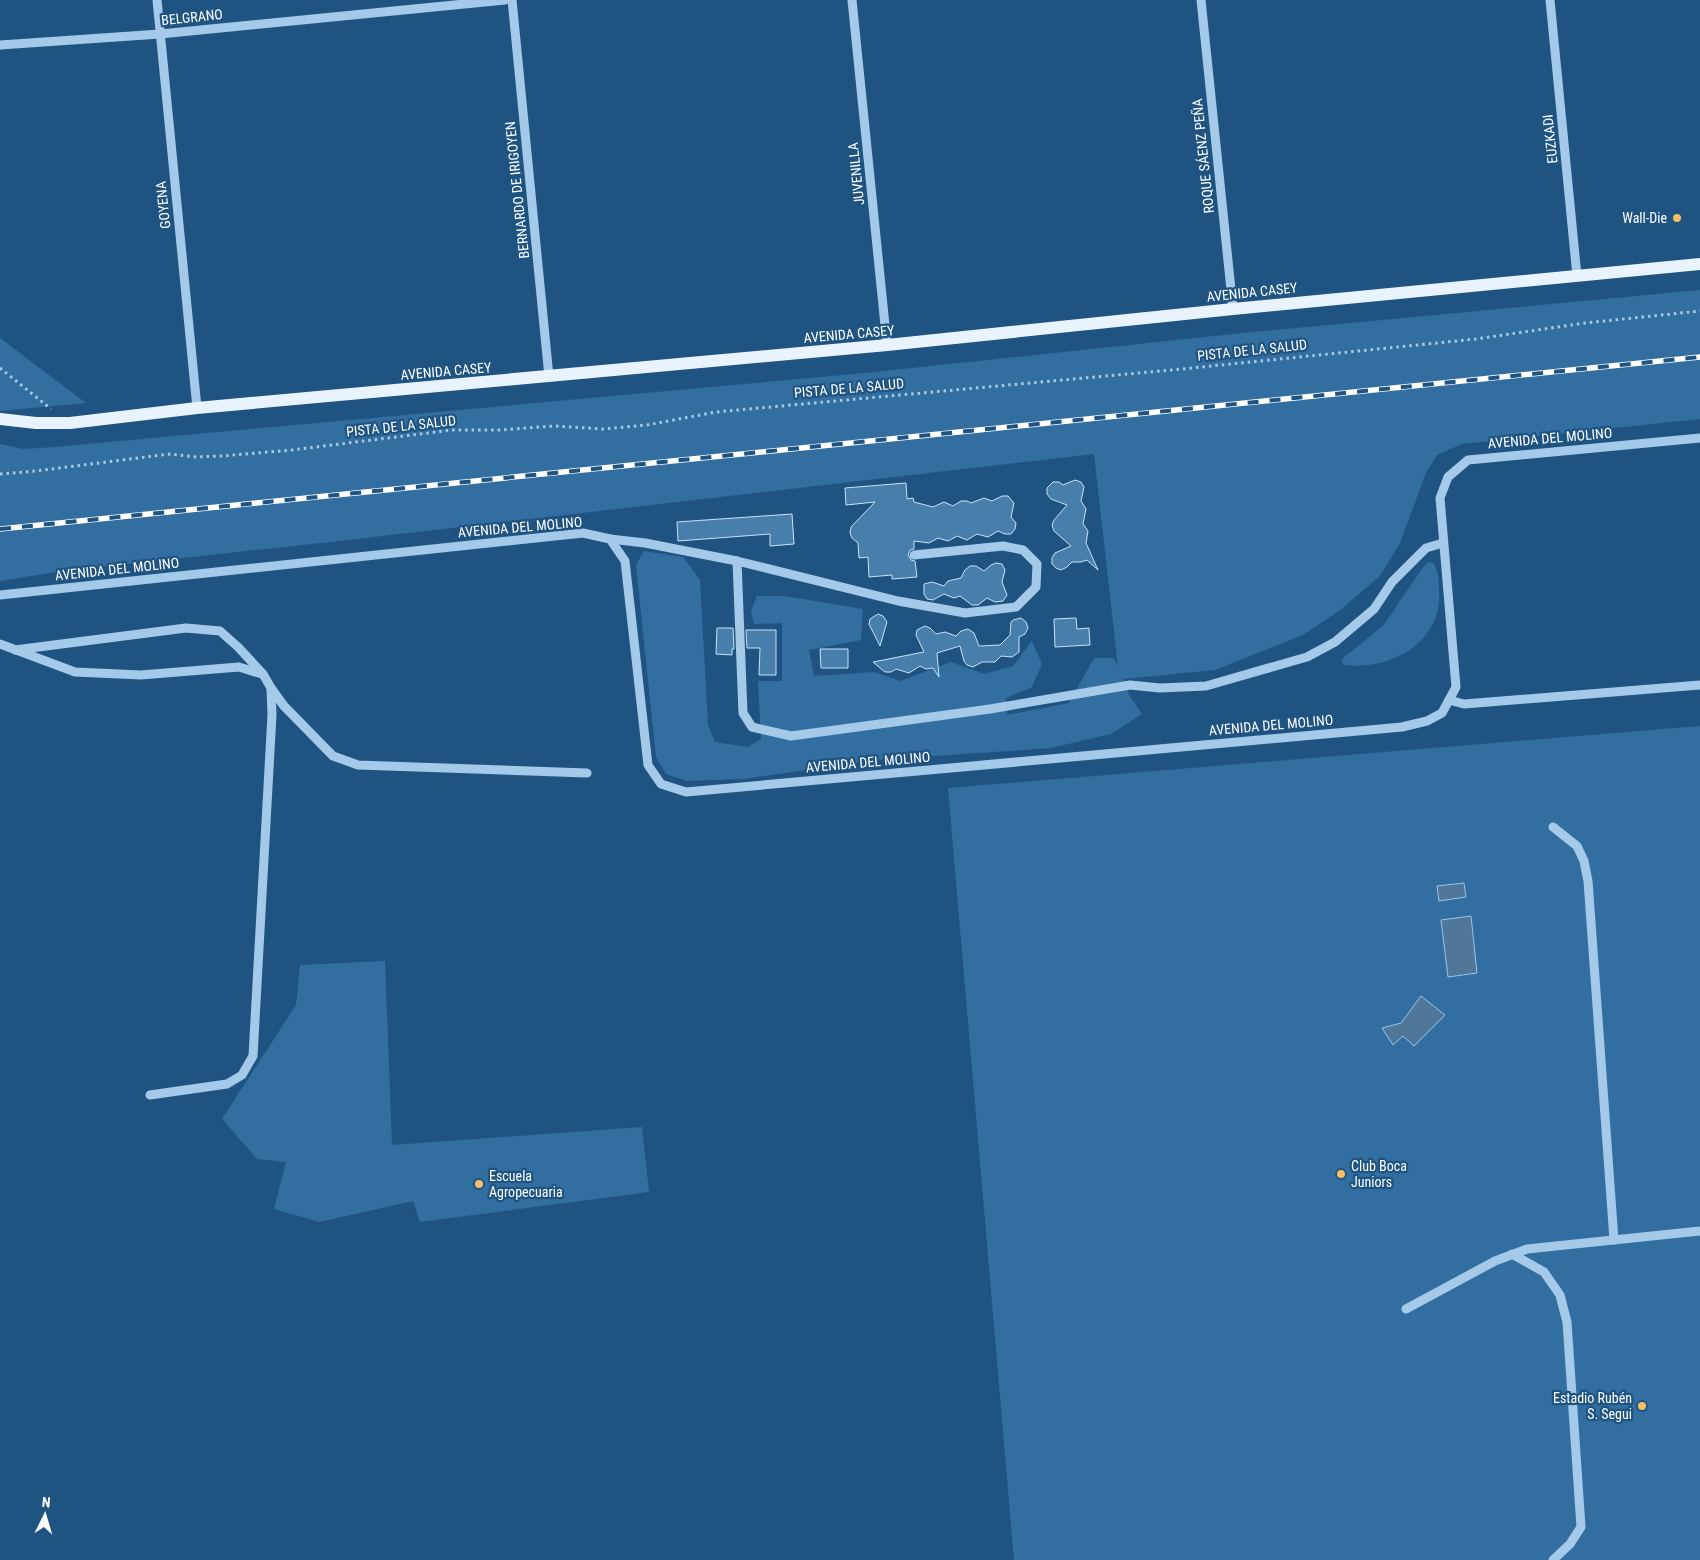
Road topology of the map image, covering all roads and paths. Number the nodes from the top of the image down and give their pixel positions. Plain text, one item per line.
1 (157, 0) edge
2 (505, 0) edge
3 (512, 0) edge
4 (852, 0) edge
5 (1201, 0) edge
6 (1550, 0) edge
7 (160, 34) junction
8 (0, 45) edge
9 (1700, 264) edge
10 (1577, 276) junction
11 (1233, 309) junction
12 (1700, 311) edge
13 (887, 345) junction
14 (0, 368) edge
15 (549, 377) junction
16 (197, 408) junction
17 (0, 419) edge
18 (70, 423) junction
19 (1700, 438) edge
20 (0, 474) edge
21 (610, 539) junction
22 (1444, 542) junction
23 (914, 555) dead end
24 (737, 561) junction
25 (0, 595) edge
26 (0, 644) edge
27 (16, 650) junction
28 (263, 674) junction
29 (1700, 685) edge
30 (271, 688) junction
31 (1449, 700) junction
32 (587, 773) dead end
33 (1553, 827) dead end
34 (150, 1095) dead end
35 (1700, 1232) edge
36 (1614, 1240) junction
37 (1512, 1254) junction
38 (1406, 1309) dead end
39 (1553, 1560) edge

1 - 7 street, GOYENA
2 - 7 street, BELGRANO
3 - 15 street, BERNARDO DE IRIGOYEN
4 - 13 street, JUVENILLA
5 - 11 street, ROQUE SÁENZ PEÑA
6 - 10 street, EUZKADI
7 - 8 street, BELGRANO
7 - 16 street, GOYENA
9 - 10 main road, AVENIDA CASEY
10 - 11 main road, AVENIDA CASEY
11 - 13 main road, AVENIDA CASEY
12 - 20 path, PISTA DE LA SALUD
13 - 15 main road, AVENIDA CASEY
14 - 18 path
15 - 16 main road, AVENIDA CASEY
16 - 18 main road, AVENIDA CASEY
17 - 18 main road, AVENIDA CASEY
19 - 22 street, AVENIDA DEL MOLINO
21 - 24 street
21 - 25 street, AVENIDA DEL MOLINO
21 - 31 street, AVENIDA DEL MOLINO
22 - 24 street
22 - 31 street, AVENIDA DEL MOLINO
23 - 24 street
26 - 27 street
27 - 28 street
27 - 28 street
28 - 30 street
29 - 31 street
30 - 32 street
30 - 34 street
33 - 36 street
35 - 36 street
36 - 37 street
37 - 38 street
37 - 39 street

